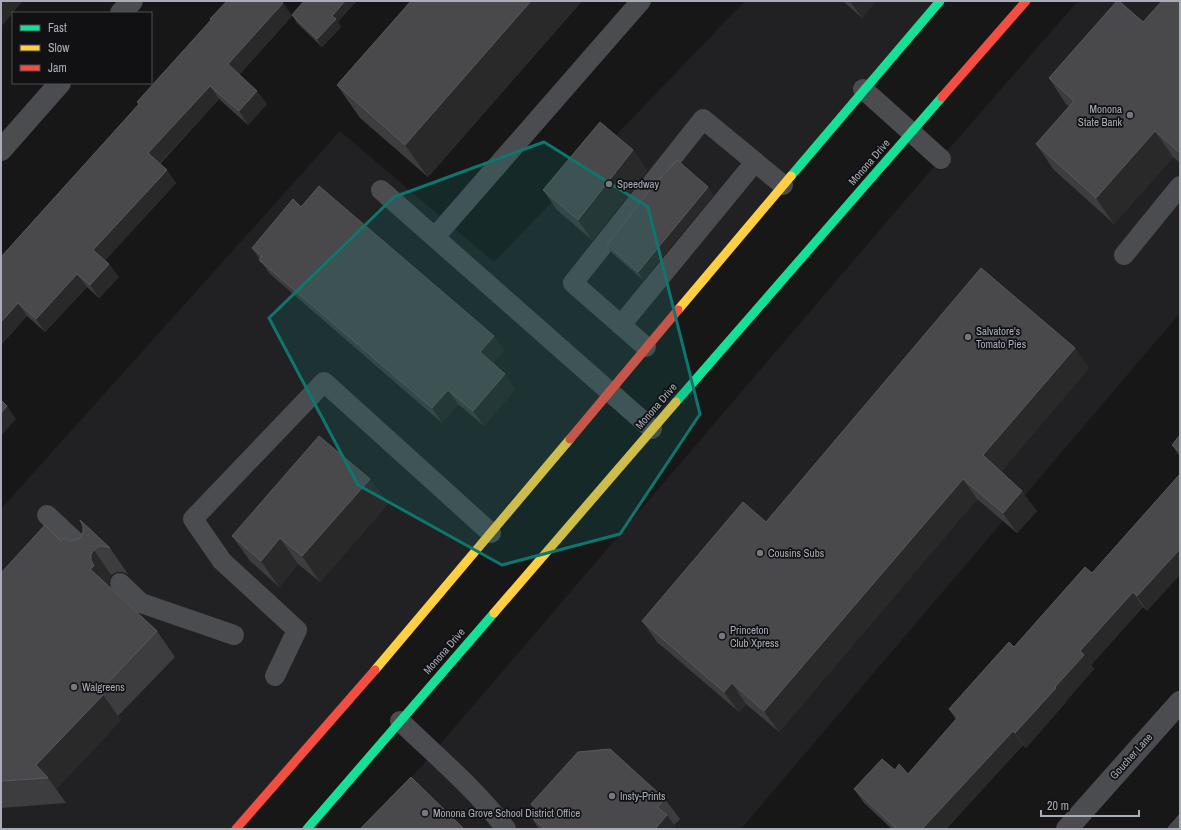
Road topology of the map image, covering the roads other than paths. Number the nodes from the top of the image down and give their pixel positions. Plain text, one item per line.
1 (132, 1) edge
2 (641, 1) edge
3 (940, 1) edge
4 (1026, 1) edge
5 (122, 12) edge
6 (59, 84) edge
7 (863, 89) junction
8 (912, 131) junction
9 (1, 150) edge
10 (941, 159) dead end
11 (755, 162) junction
12 (783, 185) junction
13 (1180, 186) edge
14 (381, 190) dead end
15 (435, 237) junction
16 (1124, 255) dead end
17 (621, 325) junction
18 (646, 347) junction
19 (610, 391) junction
20 (652, 429) junction
21 (47, 516) dead end
22 (490, 533) junction
23 (90, 555) edge
24 (120, 583) dead end
25 (234, 635) dead end
26 (275, 676) dead end
27 (1180, 702) edge
28 (400, 721) junction
29 (236, 829) edge
30 (307, 829) edge
31 (506, 829) edge
32 (1068, 829) edge

1 - 5 street
2 - 15 lane
3 - 7 street
4 - 8 street, Monona Drive
6 - 9 street
7 - 8 lane
7 - 12 street
8 - 10 lane
8 - 20 street, Monona Drive
11 - 12 lane
11 - 17 lane
11 - 17 lane
12 - 18 street
13 - 16 lane
14 - 15 lane
15 - 19 lane
17 - 18 lane
18 - 19 street
19 - 20 lane
19 - 22 street
20 - 28 street, Monona Drive
21 - 23 lane
22 - 26 lane
22 - 29 street
24 - 25 lane
27 - 32 street, Goucher Lane
28 - 30 street, Monona Drive
28 - 31 lane

